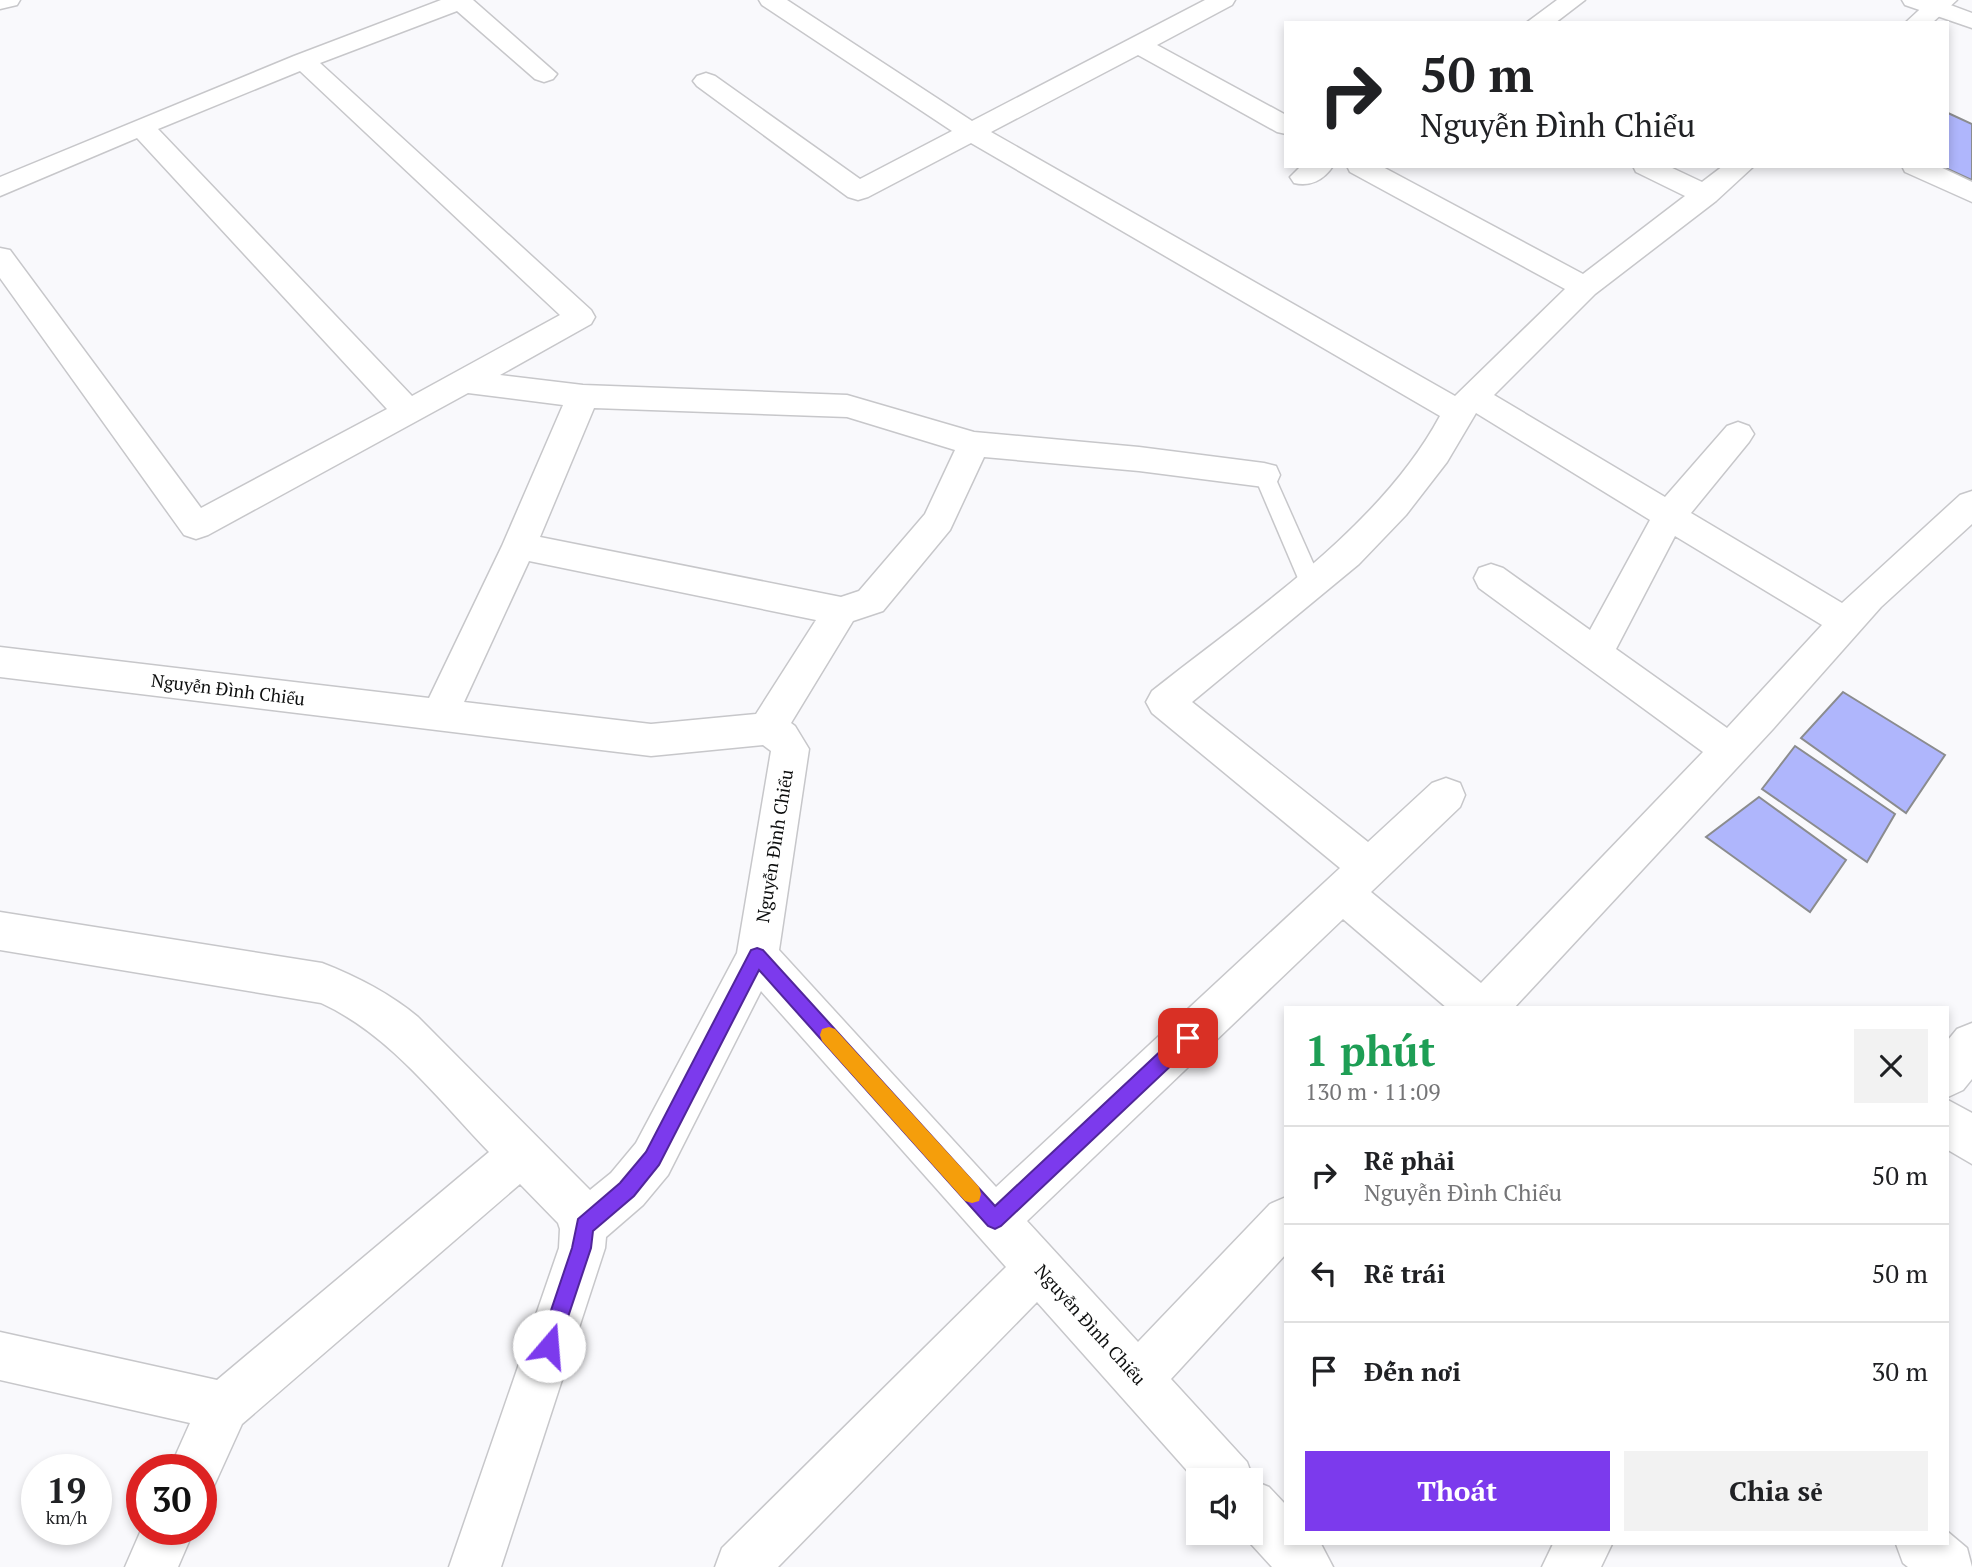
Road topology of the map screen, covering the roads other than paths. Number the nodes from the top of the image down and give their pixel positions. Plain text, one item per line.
1 (8, 0) edge
2 (461, 0) edge
3 (771, 0) edge
4 (1223, 0) edge
5 (1573, 0) edge
6 (0, 2) edge
7 (1928, 8) edge
8 (1541, 21) edge
9 (1972, 21) edge
10 (1137, 44) junction
11 (303, 61) junction
12 (544, 74) dead end
13 (706, 81) dead end
14 (1284, 125) edge
15 (141, 127) junction
16 (970, 131) junction
17 (1364, 168) edge
18 (1650, 168) edge
19 (1739, 168) edge
20 (1919, 168) edge
21 (0, 187) edge
22 (1972, 193) edge
23 (1706, 195) junction
24 (0, 257) edge
25 (1585, 287) junction
26 (464, 382) junction
27 (583, 396) junction
28 (1466, 404) junction
29 (408, 412) junction
30 (1738, 434) dead end
31 (974, 444) junction
32 (1264, 475) joint
33 (1972, 504) edge
34 (1669, 516) junction
35 (519, 546) junction
36 (1491, 578) dead end
37 (1311, 583) junction
38 (841, 611) junction
39 (1847, 622) junction
40 (1595, 654) junction
41 (0, 662) edge
42 (439, 716) junction
43 (767, 729) junction
44 (1730, 750) junction
45 (1446, 795) dead end
46 (1356, 881) junction
47 (0, 931) edge
48 (757, 956) junction
49 (1477, 1006) edge
50 (1488, 1006) edge
51 (1972, 1044) edge
52 (1949, 1074) edge
53 (1949, 1123) edge
54 (1972, 1141) edge
55 (521, 1154) junction
56 (995, 1219) junction
57 (1284, 1222) edge
58 (584, 1226) junction
59 (1038, 1268) junction
60 (0, 1356) edge
61 (1138, 1378) junction
62 (224, 1406) junction
63 (202, 1454) edge
64 (1218, 1468) edge
65 (1263, 1522) edge
66 (161, 1545) edge
67 (1585, 1545) edge
68 (1923, 1545) edge
69 (1291, 1561) edge
70 (151, 1567) edge
71 (475, 1567) edge
72 (741, 1567) edge
73 (1568, 1567) edge
74 (1948, 1567) edge

1 - 6 street
2 - 11 street
2 - 12 street
3 - 16 street
4 - 10 street
5 - 8 street
7 - 9 street
10 - 14 street
10 - 16 street
11 - 15 street
11 - 26 street
13 - 16 street
15 - 21 street
15 - 29 street
16 - 28 street
17 - 25 street
18 - 23 street
19 - 23 street
20 - 22 street
23 - 25 street
24 - 29 street
25 - 28 street
26 - 27 street
26 - 29 street
27 - 31 street
27 - 35 street
28 - 34 street
28 - 37 street
30 - 34 street
31 - 32 street
31 - 38 street
32 - 37 lane
33 - 39 street
34 - 39 street
34 - 40 street
35 - 38 street
35 - 42 street
36 - 40 street
37 - 46 street
38 - 43 street
39 - 44 street
40 - 44 street
41 - 42 street, Nguyễn Đình Chiểu
42 - 43 street, Nguyễn Đình Chiểu
43 - 48 street, Nguyễn Đình Chiểu
44 - 50 street
45 - 46 street
46 - 49 street
46 - 56 street
47 - 55 street
48 - 56 street, Nguyễn Đình Chiểu
48 - 58 street
51 - 52 street
53 - 54 street
55 - 58 street
55 - 62 street
56 - 59 street, Nguyễn Đình Chiểu
57 - 61 street
58 - 71 street
59 - 61 street, Nguyễn Đình Chiểu
59 - 72 street
60 - 62 street
61 - 64 street, Nguyễn Đình Chiểu
62 - 63 street
65 - 69 street
66 - 70 street
67 - 73 street
68 - 74 street

